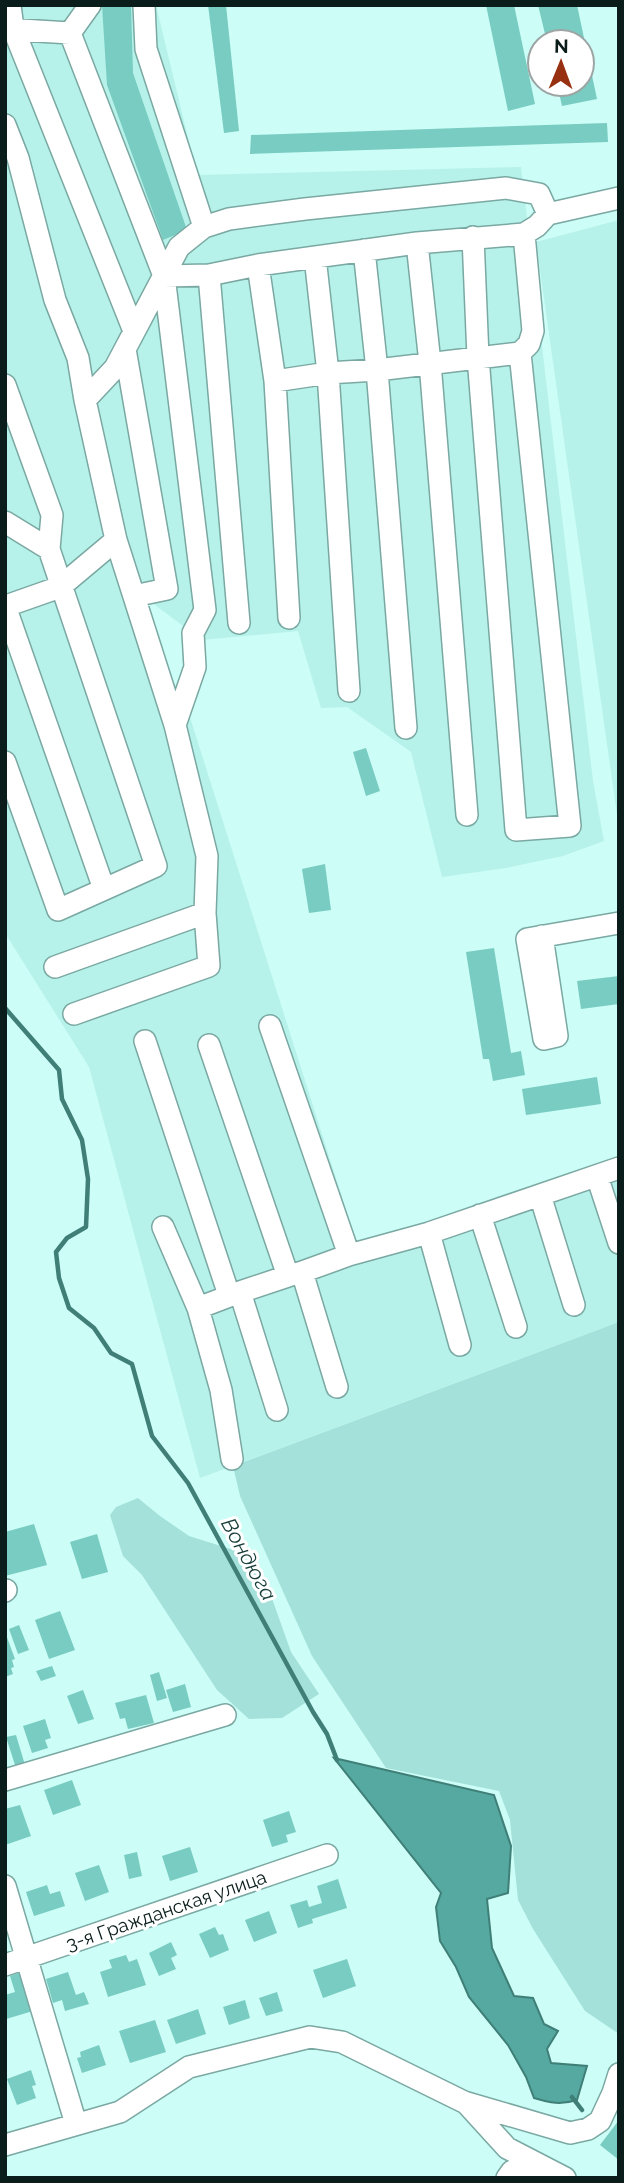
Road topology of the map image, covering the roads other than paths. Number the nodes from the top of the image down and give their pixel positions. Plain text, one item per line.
1 (9, 5) edge
2 (90, 5) edge
3 (144, 5) edge
4 (9, 29) edge
5 (70, 33) junction
6 (5, 125) edge
7 (619, 198) edge
8 (548, 214) junction
9 (204, 227) junction
10 (524, 234) junction
11 (473, 237) junction
12 (417, 243) junction
13 (364, 250) junction
14 (315, 257) junction
15 (258, 265) junction
16 (209, 275) junction
17 (164, 276) junction
18 (130, 340) junction
19 (520, 353) junction
20 (478, 357) junction
21 (429, 363) junction
22 (377, 370) junction
23 (328, 373) junction
24 (275, 381) junction
25 (5, 385) edge
26 (85, 400) junction
27 (5, 522) edge
28 (116, 540) junction
29 (49, 549) junction
30 (60, 587) junction
31 (134, 596) junction
32 (6, 606) edge
33 (289, 618) dead end
34 (239, 624) dead end
35 (349, 691) dead end
36 (175, 725) junction
37 (406, 728) dead end
38 (5, 762) edge
39 (467, 815) dead end
40 (104, 889) junction
41 (205, 913) junction
42 (619, 923) edge
43 (542, 936) dead end
44 (55, 967) dead end
45 (74, 1014) dead end
46 (270, 1026) dead end
47 (145, 1041) dead end
48 (209, 1045) dead end
49 (619, 1168) edge
50 (597, 1175) junction
51 (540, 1195) junction
52 (480, 1215) junction
53 (163, 1227) dead end
54 (429, 1233) junction
55 (619, 1243) edge
56 (349, 1255) junction
57 (295, 1274) junction
58 (234, 1294) junction
59 (574, 1305) dead end
60 (198, 1308) junction
61 (516, 1327) dead end
62 (460, 1345) dead end
63 (337, 1387) dead end
64 (277, 1410) dead end
65 (232, 1459) dead end
66 (225, 1715) dead end
67 (5, 1780) edge
68 (327, 1855) dead end
69 (5, 1886) edge
70 (26, 1958) junction
71 (5, 1965) edge
72 (619, 2074) edge
73 (464, 2102) junction
74 (75, 2124) junction
75 (5, 2144) edge
76 (507, 2178) edge
77 (528, 2178) edge
78 (565, 2178) edge

1 - 4 street
2 - 5 street
3 - 9 street
4 - 5 street
4 - 18 street
5 - 17 street
6 - 26 street
7 - 8 street
8 - 9 street
8 - 10 street
9 - 17 street
10 - 11 street
10 - 19 street
11 - 12 street
11 - 20 street
12 - 13 street
12 - 21 street
13 - 14 street
13 - 22 street
14 - 15 street
14 - 23 street
15 - 16 street
15 - 24 street
16 - 17 street
16 - 34 street
17 - 18 street
17 - 36 street
18 - 26 street
18 - 31 street
19 - 20 street
19 - 20 street
20 - 21 street
21 - 22 street
21 - 39 street
22 - 23 street
22 - 37 street
23 - 24 street
23 - 35 street
24 - 33 street
25 - 29 street
26 - 28 street
27 - 29 street
28 - 30 street
28 - 31 street
29 - 30 street
30 - 32 street
30 - 40 street
31 - 36 street
32 - 40 street
36 - 41 street
38 - 40 street
41 - 44 street
41 - 45 street
42 - 43 street
46 - 56 street
47 - 58 street
48 - 57 street
49 - 50 street
50 - 51 street
50 - 55 street
51 - 52 street
51 - 59 street
52 - 54 street
52 - 61 street
53 - 60 street
54 - 56 street
54 - 62 street
56 - 57 street
57 - 58 street
57 - 63 street
58 - 60 street
58 - 64 street
60 - 65 street
66 - 67 street
68 - 70 street, 3-я Гражданская улица
69 - 70 street
70 - 71 street, 3-я Гражданская улица
70 - 74 street
72 - 73 street
73 - 74 street
73 - 78 street
74 - 75 street
76 - 77 street

